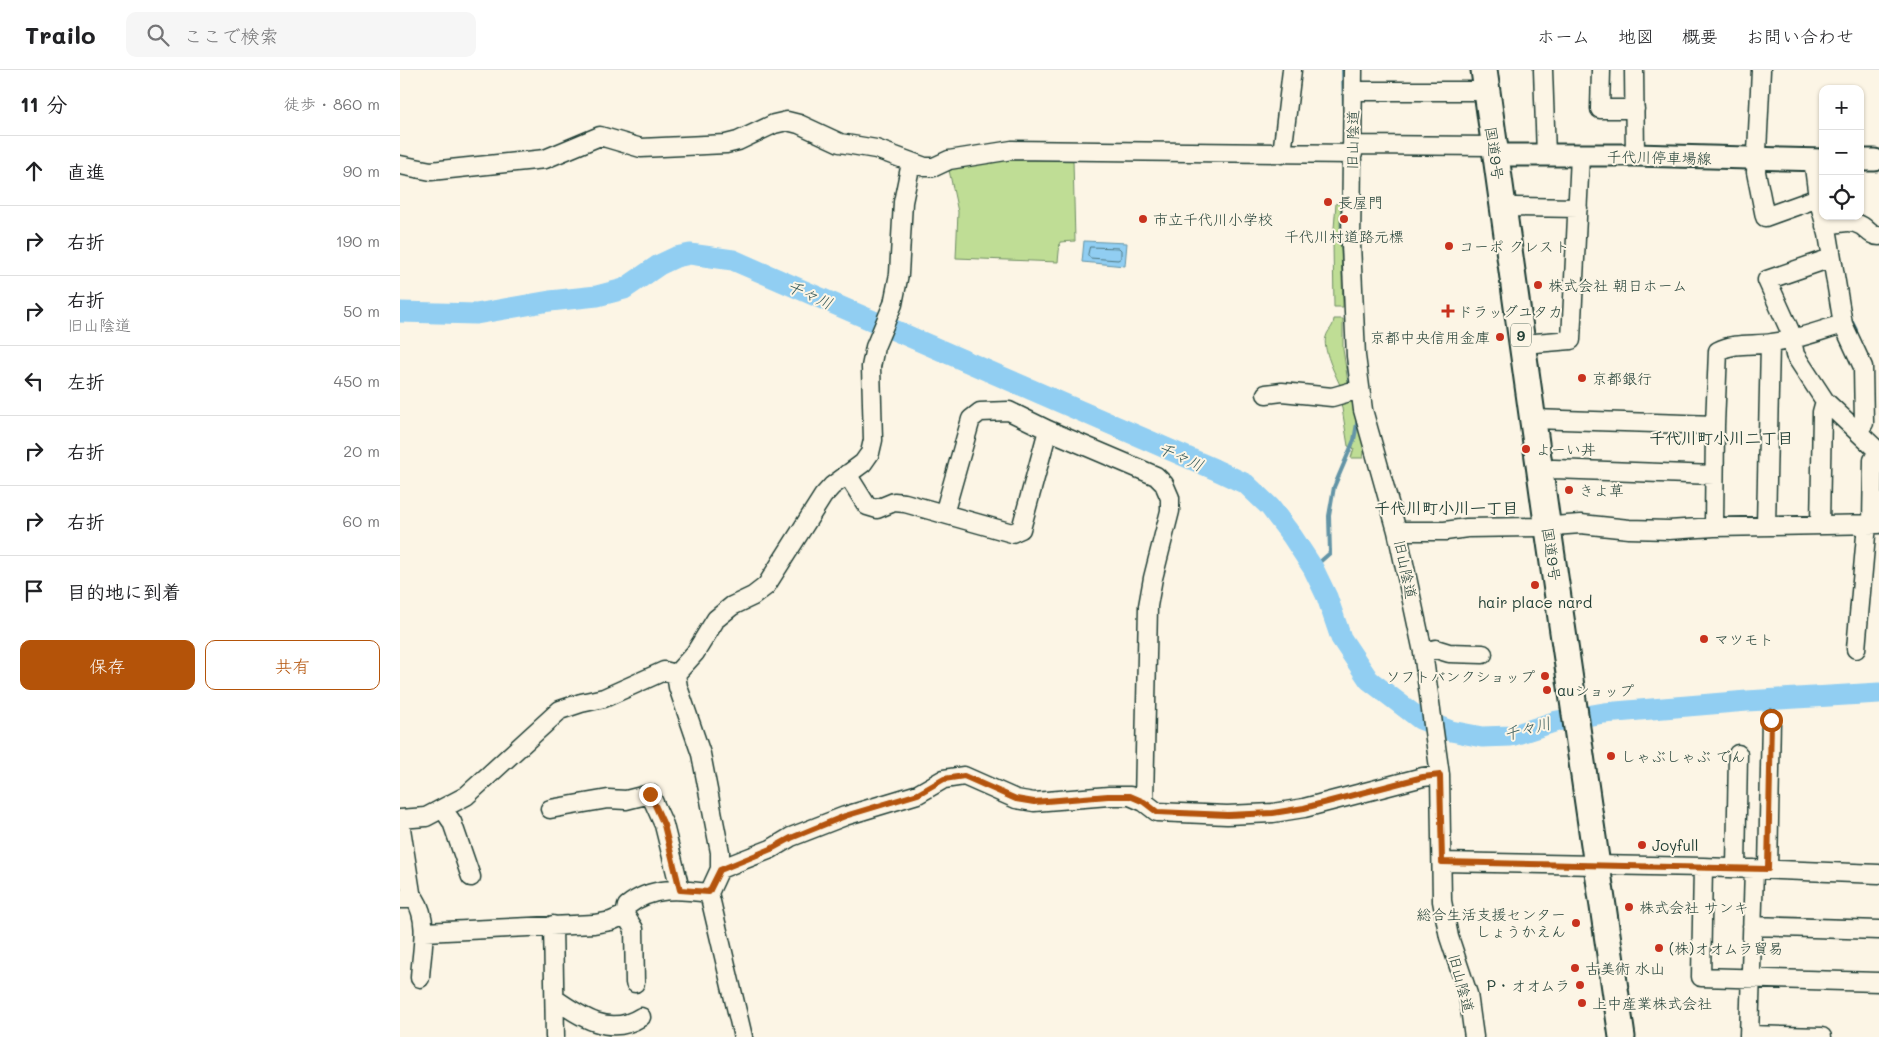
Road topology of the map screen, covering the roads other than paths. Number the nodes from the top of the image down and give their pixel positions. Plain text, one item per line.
1 (1292, 70) edge
2 (1353, 70) edge
3 (1544, 70) edge
4 (1601, 70) edge
5 (1634, 70) edge
6 (1761, 70) edge
7 (1486, 80) edge
8 (1353, 91) junction
9 (1635, 109) junction
10 (1495, 151) junction
11 (1349, 152) junction
12 (1282, 154) junction
13 (1546, 155) junction
14 (1580, 156) junction
15 (1636, 156) junction
16 (1755, 159) junction
17 (1818, 160) edge
18 (911, 163) junction
19 (400, 165) edge
20 (1818, 198) junction
21 (1578, 208) junction
22 (1504, 209) junction
23 (1826, 226) junction
24 (1879, 236) edge
25 (1831, 258) junction
26 (1843, 324) junction
27 (1792, 339) junction
28 (1522, 344) junction
29 (1770, 344) junction
30 (1360, 389) junction
31 (1266, 394) dead end
32 (1826, 401) junction
33 (1533, 419) junction
34 (1714, 425) junction
35 (1048, 430) junction
36 (1858, 432) junction
37 (1878, 452) edge
38 (1540, 471) junction
39 (847, 474) junction
40 (1714, 475) junction
41 (944, 514) junction
42 (1820, 524) junction
43 (1873, 524) edge
44 (1766, 525) junction
45 (1548, 527) junction
46 (1714, 527) junction
47 (1397, 531) junction
48 (1856, 649) dead end
49 (1423, 652) junction
50 (1483, 654) dead end
51 (676, 674) junction
52 (1771, 720) dead end
53 (1738, 754) dead end
54 (1440, 775) junction
55 (1144, 802) junction
56 (443, 809) junction
57 (550, 809) dead end
58 (400, 820) edge
59 (1442, 862) junction
60 (1597, 865) junction
61 (1703, 867) junction
62 (1736, 868) junction
63 (1761, 869) junction
64 (720, 870) junction
65 (1879, 874) edge
66 (471, 877) dead end
67 (680, 890) junction
68 (709, 892) junction
69 (406, 899) edge
70 (625, 915) junction
71 (553, 925) junction
72 (1752, 926) junction
73 (1879, 930) edge
74 (424, 932) junction
75 (420, 978) dead end
76 (1751, 978) junction
77 (1879, 982) edge
78 (635, 983) dead end
79 (555, 999) junction
80 (641, 1017) dead end
81 (1749, 1036) edge
82 (556, 1037) edge
83 (742, 1037) edge
84 (1474, 1037) edge
85 (1622, 1037) edge
86 (1822, 1037) edge

1 - 12 street
2 - 8 street, 旧山陰道
3 - 13 street
4 - 9 street
5 - 9 street
6 - 16 street
7 - 8 street
7 - 10 highway, 国道9号 / 9
8 - 11 street, 旧山陰道
9 - 15 street
10 - 11 street
10 - 13 main road, 千代川停車場線
10 - 22 highway, 国道9号 / 9
11 - 12 street
11 - 30 street, 旧山陰道
12 - 18 street
13 - 14 main road, 千代川停車場線
14 - 15 main road, 千代川停車場線
14 - 21 street
15 - 16 main road, 千代川停車場線
16 - 17 main road, 千代川停車場線
16 - 20 street
17 - 20 street
18 - 19 street
18 - 39 street
20 - 23 street
21 - 22 street
21 - 28 street
22 - 28 highway, 国道9号 / 9
23 - 24 street
23 - 25 street
25 - 26 street
25 - 27 street
26 - 27 street
26 - 36 street
27 - 29 street
27 - 32 street
28 - 33 highway, 国道9号 / 9
29 - 34 street
29 - 44 street
30 - 31 street
30 - 47 street, 旧山陰道
32 - 36 street
32 - 42 street
33 - 34 street
33 - 38 highway, 国道9号 / 9
34 - 40 street
35 - 41 street
35 - 41 street
35 - 55 street
36 - 37 street
37 - 43 street
38 - 40 street
38 - 45 highway, 国道9号 / 9
39 - 41 street
39 - 51 street
40 - 46 street
42 - 43 street
42 - 44 street
43 - 48 street
44 - 46 street
45 - 46 street
45 - 47 street
45 - 60 highway, 国道9号 / 9
47 - 49 street, 旧山陰道
49 - 50 street
49 - 54 street, 旧山陰道
51 - 56 street
51 - 64 street
52 - 63 street
53 - 62 street
54 - 55 street
54 - 59 street, 旧山陰道
55 - 64 street
56 - 58 street
56 - 66 street
57 - 67 street
58 - 69 street
59 - 60 street
59 - 84 street, 旧山陰道
60 - 61 street
60 - 85 highway, 国道9号 / 9
61 - 62 street
61 - 76 street
62 - 63 street
63 - 65 street
63 - 72 street
64 - 68 street
67 - 68 street
67 - 70 street
68 - 83 street
69 - 74 street
70 - 71 street
70 - 78 street
71 - 74 street
71 - 79 street
72 - 73 street
72 - 76 street
74 - 75 street
76 - 77 street
76 - 81 street
79 - 80 street
79 - 82 street
81 - 86 street

